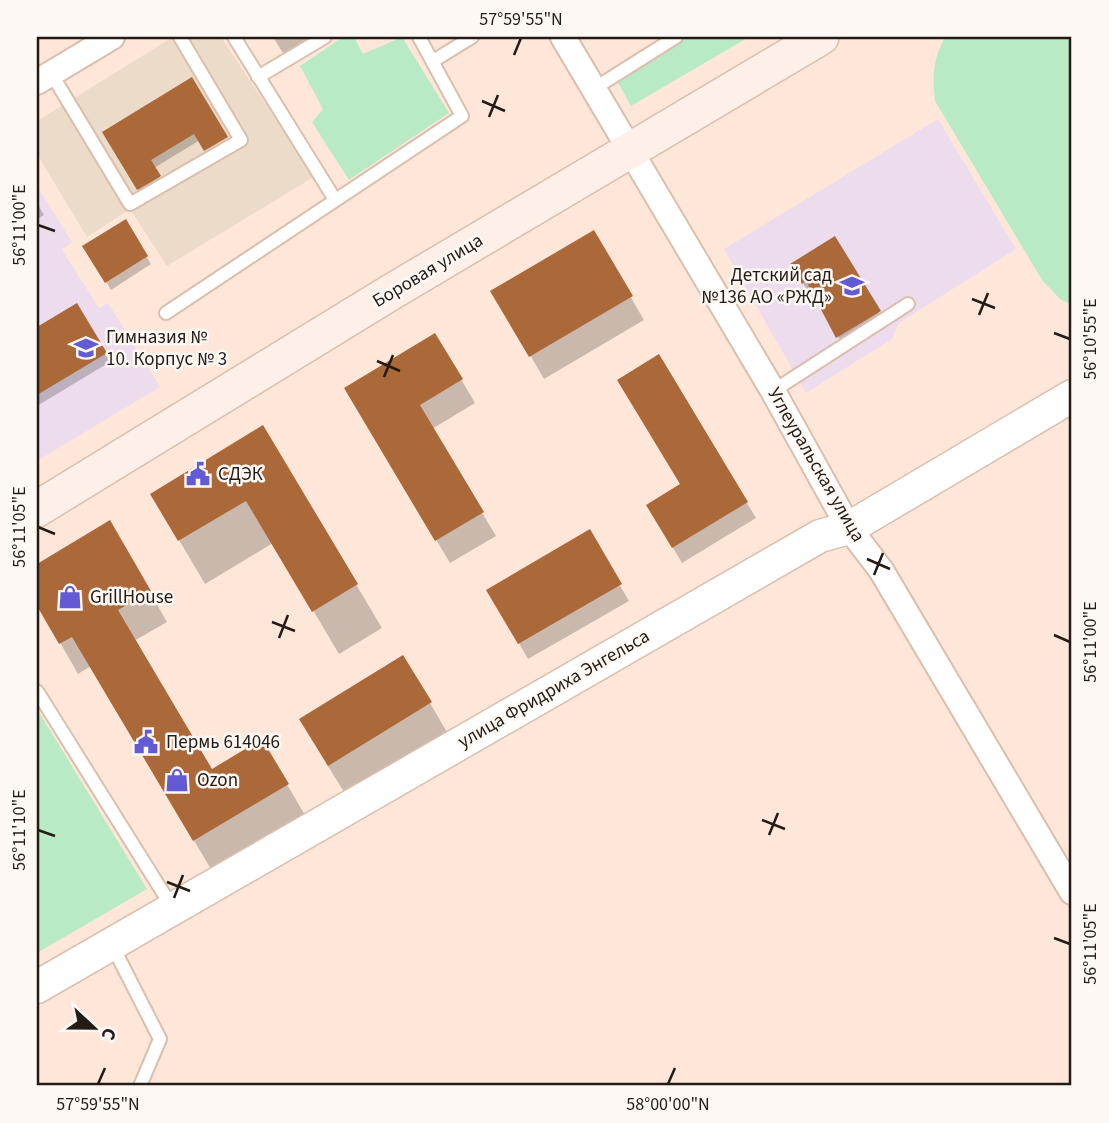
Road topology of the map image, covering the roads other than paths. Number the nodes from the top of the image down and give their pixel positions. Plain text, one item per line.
1 (112, 37) edge
2 (180, 37) edge
3 (234, 37) edge
4 (325, 37) edge
5 (419, 37) edge
6 (472, 37) edge
7 (563, 37) edge
8 (676, 37) edge
9 (821, 37) edge
10 (433, 61) junction
11 (44, 78) edge
12 (258, 78) junction
13 (595, 88) junction
14 (633, 151) junction
15 (334, 198) junction
16 (908, 304) dead end
17 (166, 313) dead end
18 (773, 391) junction
19 (1072, 397) edge
20 (37, 509) edge
21 (849, 528) junction
22 (37, 691) edge
23 (1072, 892) edge
24 (173, 908) junction
25 (111, 944) junction
26 (37, 987) edge
27 (140, 1086) edge

1 - 11 street
2 - 11 lane
3 - 12 lane
4 - 12 lane
5 - 10 lane
6 - 10 lane
7 - 13 street, Углеуральская улица
8 - 13 lane
9 - 14 main road, Боровая улица
10 - 15 lane
12 - 15 lane
13 - 14 street, Углеуральская улица
14 - 18 street, Углеуральская улица
14 - 20 main road, Боровая улица
15 - 17 lane
16 - 18 lane
18 - 21 street, Углеуральская улица
19 - 21 street, улица Фридриха Энгельса
21 - 23 street, Углеуральская улица
21 - 24 street, улица Фридриха Энгельса
22 - 24 lane
24 - 25 street, улица Фридриха Энгельса
25 - 26 street, улица Фридриха Энгельса
25 - 27 lane

